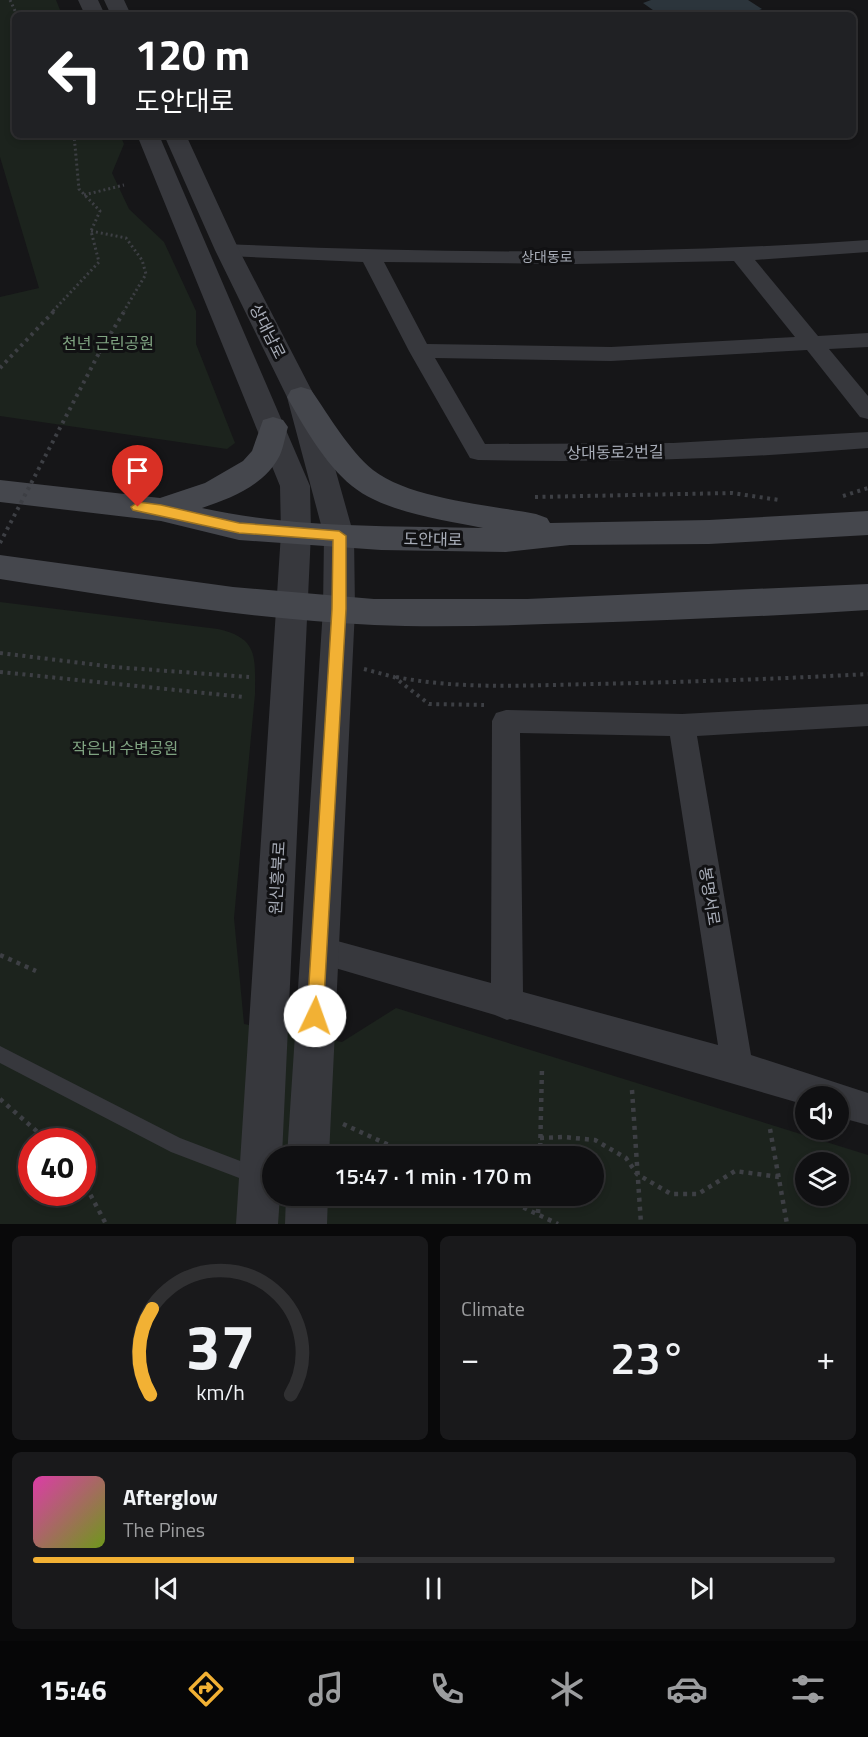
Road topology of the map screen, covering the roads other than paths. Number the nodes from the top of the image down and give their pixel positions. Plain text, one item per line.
1 (149, 138) edge
2 (176, 138) edge
3 (868, 246) edge
4 (227, 250) junction
5 (739, 254) junction
6 (371, 257) junction
7 (868, 340) edge
8 (813, 345) junction
9 (420, 351) junction
10 (302, 397) junction
11 (868, 411) edge
12 (273, 428) junction
13 (868, 440) edge
14 (0, 491) edge
15 (161, 510) junction
16 (868, 523) edge
17 (296, 533) junction
18 (570, 533) junction
19 (339, 536) junction
20 (0, 567) edge
21 (868, 597) edge
22 (292, 607) junction
23 (339, 609) junction
24 (868, 715) edge
25 (682, 725) junction
26 (318, 950) junction
27 (507, 1005) junction
28 (0, 1054) edge
29 (737, 1067) junction
30 (797, 1086) edge
31 (849, 1103) edge
32 (868, 1109) edge
33 (308, 1146) edge
34 (260, 1178) junction
35 (307, 1206) edge
36 (257, 1224) edge
37 (306, 1224) edge

1 - 12 street, 상대남로
2 - 4 street, 상대남로
3 - 5 street, 상대동로
4 - 6 street, 상대동로
4 - 10 street, 상대남로
5 - 6 street, 상대동로
5 - 8 street
6 - 9 street, 상대동로2번길
7 - 8 street
8 - 9 street
8 - 11 street
9 - 13 street, 상대동로2번길
10 - 18 main road
10 - 19 street, 상대남로
12 - 15 main road
12 - 17 street, 상대남로
14 - 15 main road, 도안대로
15 - 17 main road, 도안대로
16 - 18 main road, 도안대로
17 - 19 main road, 도안대로
17 - 22 street, 원신흥북로
18 - 19 main road, 도안대로
19 - 23 street
20 - 22 main road
21 - 23 main road
22 - 23 main road
22 - 34 street, 원신흥북로
23 - 26 street
24 - 25 street
25 - 27 street
25 - 29 street, 봉명서로
26 - 27 street
26 - 33 street
27 - 29 street
28 - 34 lane
29 - 30 street
31 - 32 street
34 - 36 street, 원신흥북로
35 - 37 street

